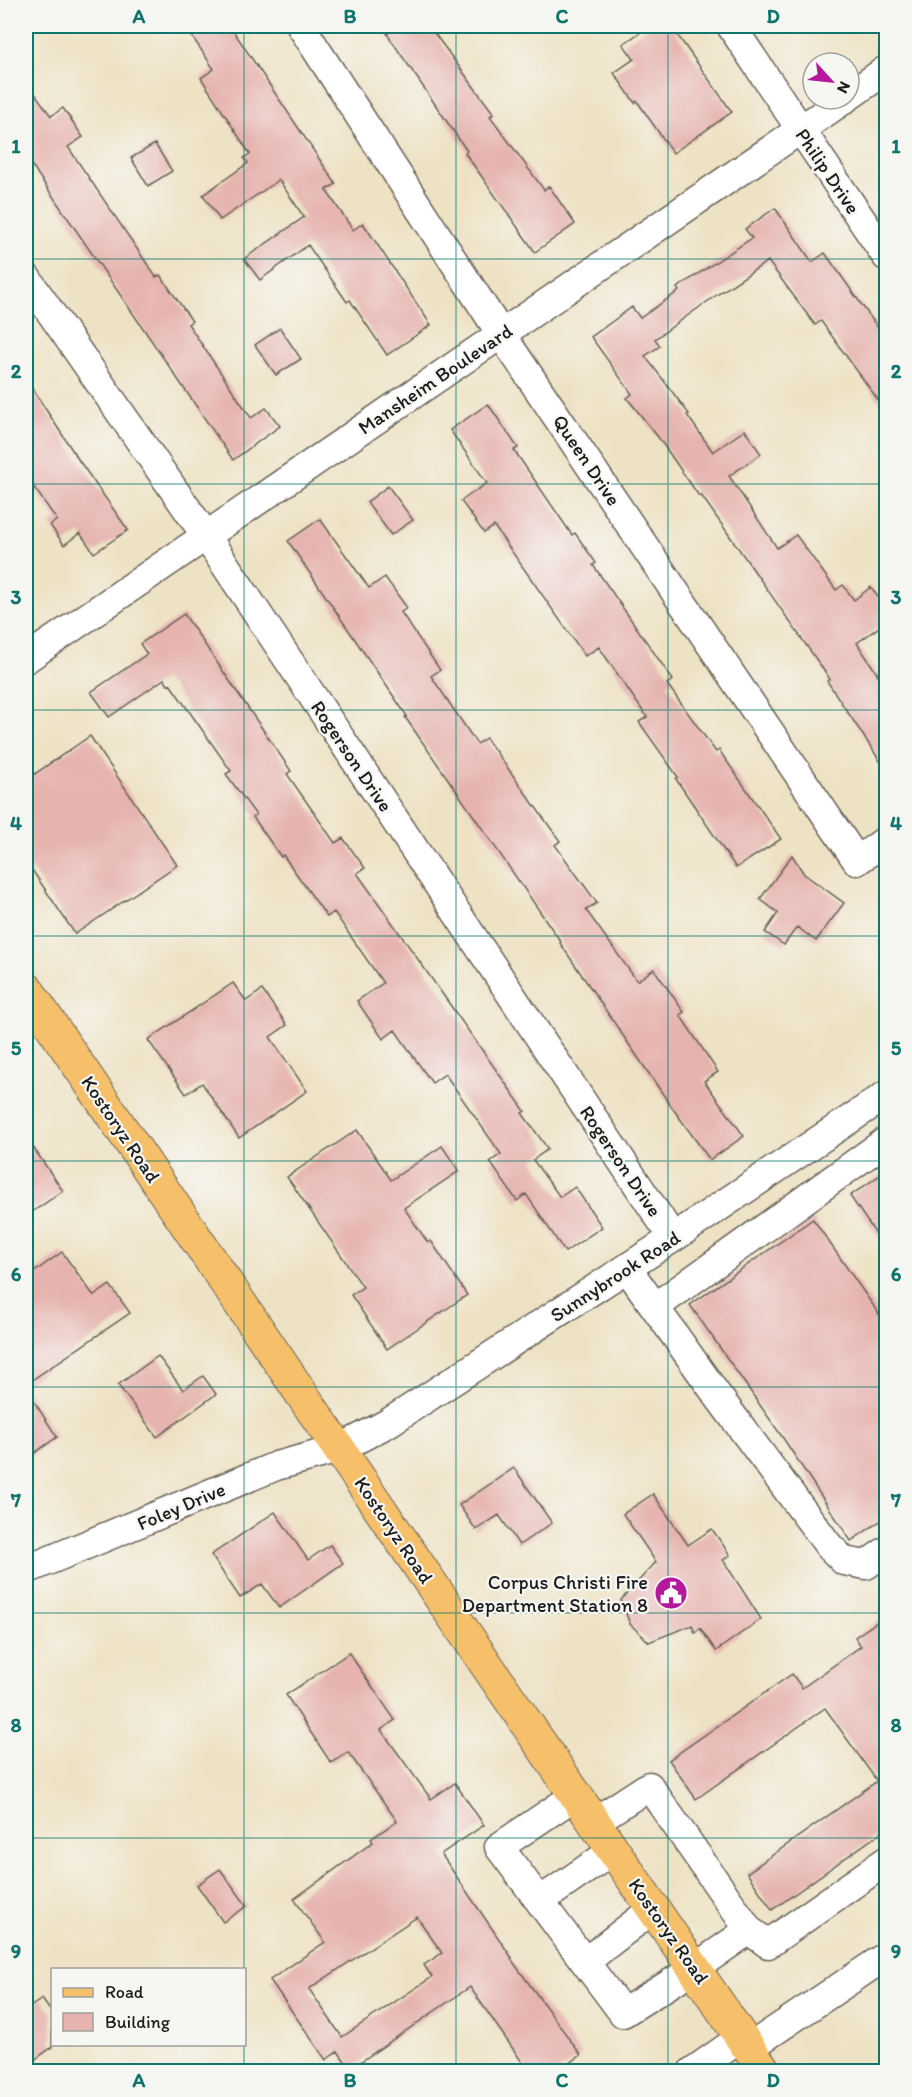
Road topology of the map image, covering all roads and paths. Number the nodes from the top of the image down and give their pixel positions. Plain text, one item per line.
1 (301, 26) edge
2 (731, 26) edge
3 (886, 70) edge
4 (861, 88) edge
5 (827, 111) edge
6 (800, 129) junction
7 (886, 256) edge
8 (26, 277) edge
9 (501, 334) junction
10 (206, 536) junction
11 (26, 659) edge
12 (886, 840) edge
13 (26, 988) edge
14 (886, 1095) edge
15 (886, 1140) edge
16 (673, 1238) junction
17 (627, 1268) junction
18 (655, 1306) junction
19 (339, 1449) junction
20 (886, 1551) edge
21 (26, 1570) edge
22 (576, 1795) junction
23 (594, 1822) junction
24 (614, 1850) junction
25 (886, 1861) edge
26 (540, 1901) junction
27 (654, 1908) junction
28 (749, 1930) junction
29 (886, 1956) edge
30 (585, 1962) junction
31 (694, 1968) junction
32 (752, 2052) edge
33 (692, 2072) edge

1 - 9 street, Queen Drive
2 - 6 street, Philip Drive
3 - 4 street
5 - 6 street, Mansheim Boulevard
6 - 7 street, Philip Drive
6 - 9 street, Mansheim Boulevard
8 - 10 street, Rogerson Drive
9 - 10 street, Mansheim Boulevard
9 - 12 street, Queen Drive
10 - 11 street, Mansheim Boulevard
10 - 16 street, Rogerson Drive
13 - 19 main road, Kostoryz Road
14 - 16 street, Sunnybrook Road
15 - 18 street
16 - 17 street, Sunnybrook Road
17 - 18 street
17 - 19 street, Sunnybrook Road
18 - 20 street
19 - 21 street, Foley Drive
19 - 22 main road, Kostoryz Road
22 - 23 main road, Kostoryz Road
22 - 26 street
23 - 24 main road, Kostoryz Road
23 - 28 street
24 - 26 street
24 - 27 main road, Kostoryz Road
25 - 28 street
26 - 30 street
27 - 30 street
27 - 31 main road, Kostoryz Road
28 - 31 street
29 - 32 street
30 - 31 street
31 - 32 main road, Kostoryz Road
32 - 33 street

